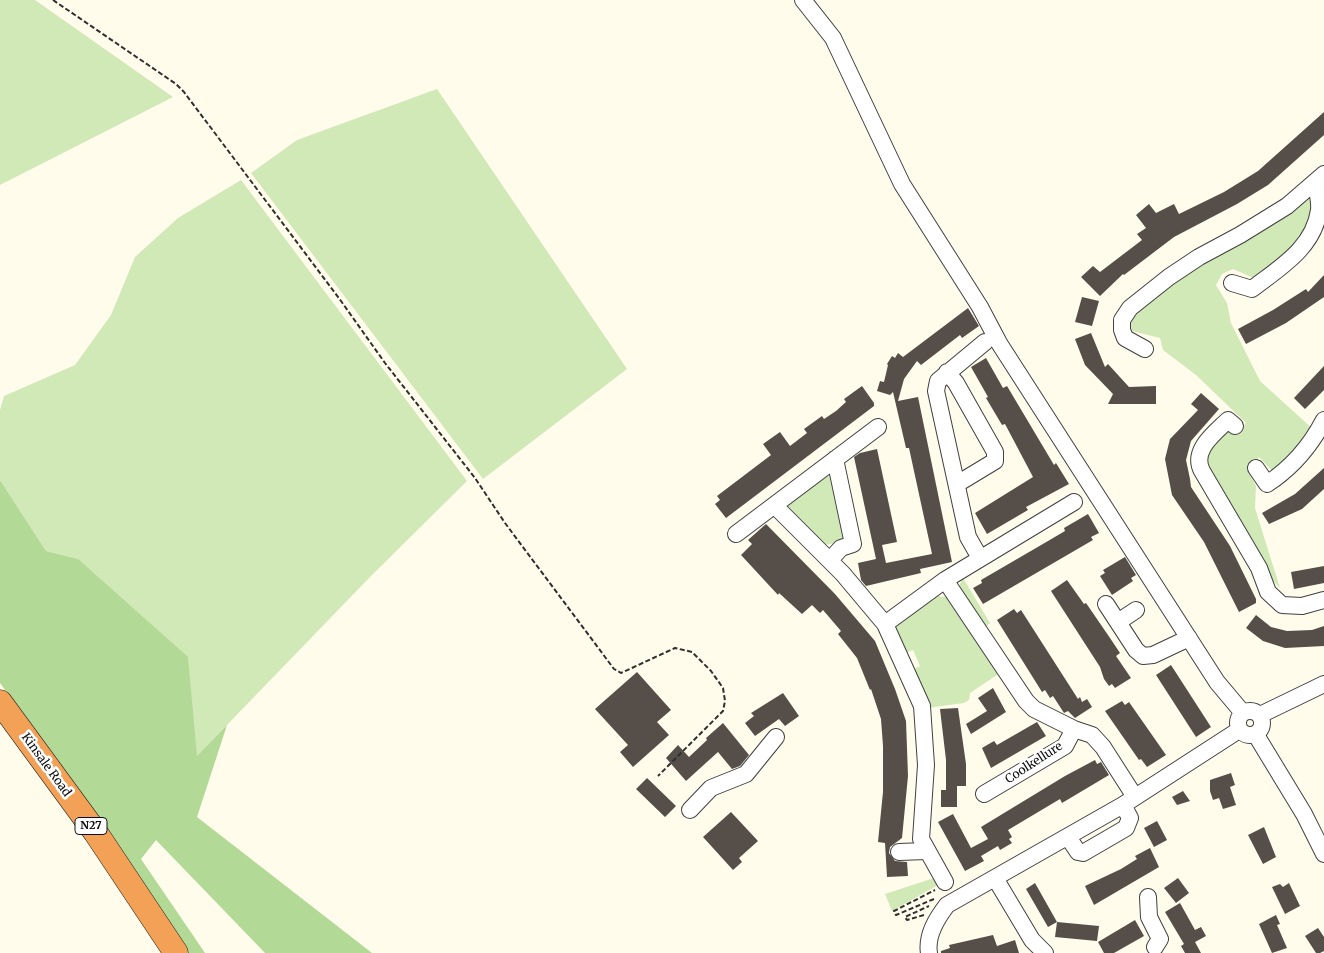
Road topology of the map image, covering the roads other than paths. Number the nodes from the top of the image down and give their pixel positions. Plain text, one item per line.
1 (802, 0) edge
2 (1320, 178) edge
3 (1232, 283) dead end
4 (985, 342) dead end
5 (1145, 349) dead end
6 (947, 372) junction
7 (1324, 420) edge
8 (1235, 426) dead end
9 (878, 427) dead end
10 (836, 459) junction
11 (1256, 468) dead end
12 (957, 484) junction
13 (1074, 502) dead end
14 (775, 506) junction
15 (736, 534) dead end
16 (980, 558) junction
17 (830, 560) junction
18 (946, 580) junction
19 (1324, 600) edge
20 (1106, 604) dead end
21 (1136, 610) dead end
22 (1118, 622) junction
23 (885, 624) junction
24 (1189, 638) junction
25 (1324, 684) edge
26 (0, 702) edge
27 (1251, 714) junction
28 (1074, 729) junction
29 (1240, 730) junction
30 (1256, 734) junction
31 (776, 737) dead end
32 (984, 794) dead end
33 (1129, 801) junction
34 (690, 810) dead end
35 (1068, 837) junction
36 (926, 850) junction
37 (899, 852) dead end
38 (1324, 854) edge
39 (994, 878) junction
40 (943, 884) road end
41 (1148, 897) dead end
42 (1153, 951) edge
43 (176, 953) edge
44 (929, 953) edge
45 (1045, 953) edge

1 - 24 street
2 - 3 street
2 - 5 street
4 - 6 street
6 - 12 street
6 - 12 street
7 - 11 street
8 - 19 street
9 - 10 street
10 - 14 street
10 - 17 street
12 - 16 street
13 - 16 street
14 - 15 street
14 - 17 street
16 - 18 street
17 - 23 street
18 - 23 street
18 - 28 street
20 - 22 street
21 - 22 street
22 - 24 street
23 - 36 street
24 - 27 street
25 - 27 street
26 - 43 highway, Kinsale Road / N27
27 - 29 street
27 - 30 street
28 - 32 street, Coolkellure
28 - 33 street
29 - 30 street
29 - 33 street
30 - 38 street
31 - 34 street
33 - 35 street
33 - 35 street
35 - 39 street
36 - 37 street
36 - 40 street
39 - 44 street
39 - 45 street
41 - 42 street

